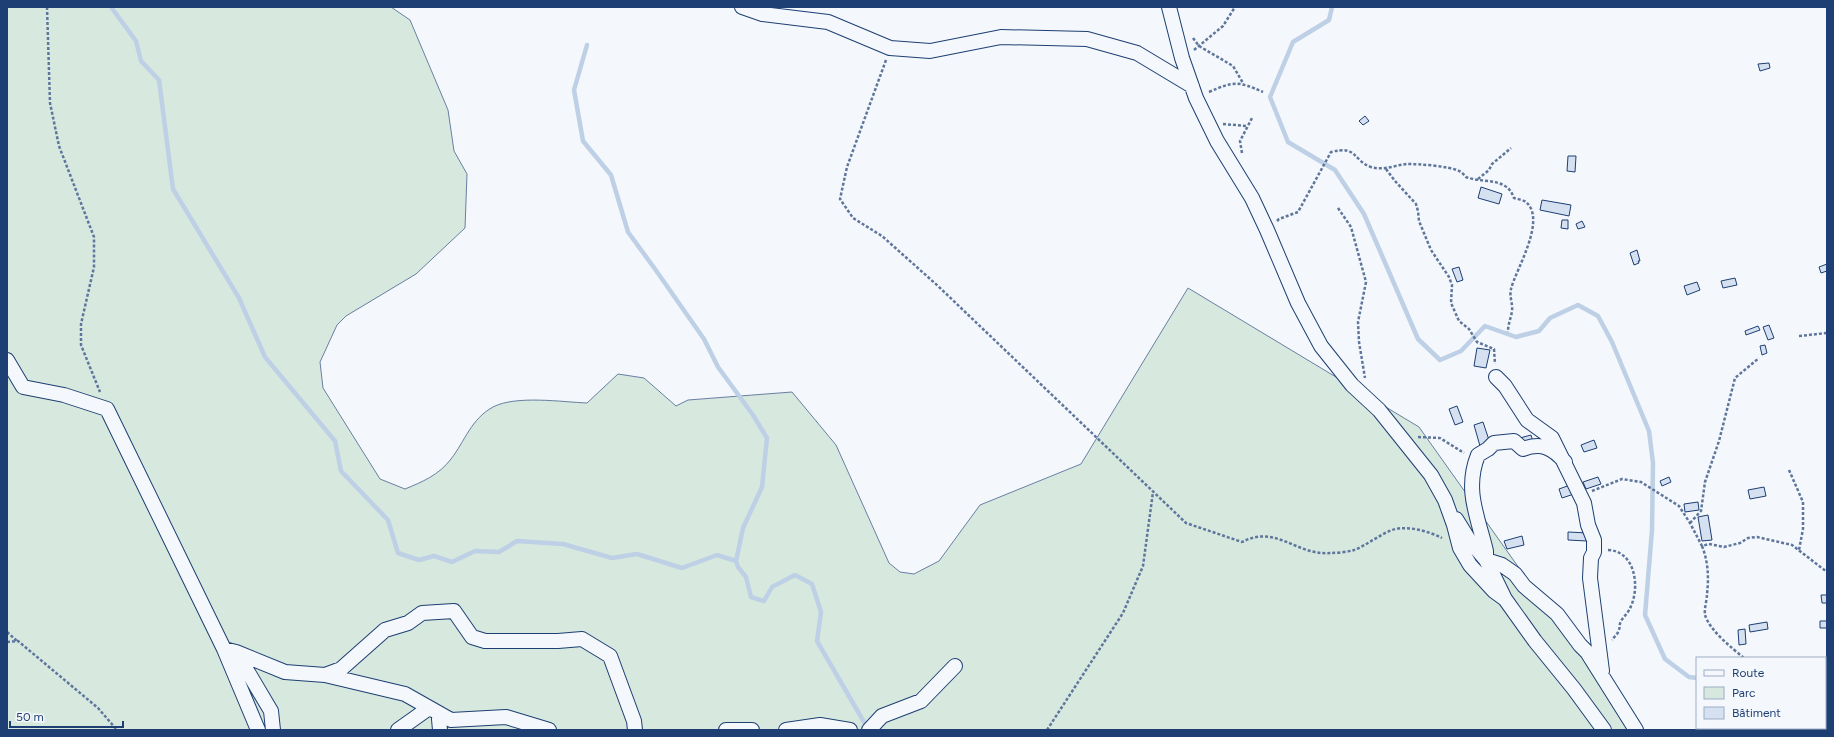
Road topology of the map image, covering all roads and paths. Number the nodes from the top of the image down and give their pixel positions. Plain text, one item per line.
1 (47, 7) edge
2 (742, 7) edge
3 (1169, 7) edge
4 (1235, 7) edge
5 (1190, 35) dead end
6 (1199, 46) junction
7 (890, 48) junction
8 (1184, 64) junction
9 (1243, 83) junction
10 (1194, 92) junction
11 (1263, 92) dead end
12 (1252, 118) dead end
13 (1207, 123) junction
14 (1247, 126) junction
15 (1511, 148) dead end
16 (1242, 155) dead end
17 (1386, 168) junction
18 (1478, 179) junction
19 (1338, 208) dead end
20 (1267, 230) junction
21 (1508, 332) dead end
22 (1827, 333) edge
23 (1799, 336) dead end
24 (1759, 358) dead end
25 (7, 360) edge
26 (1496, 377) joint
27 (1369, 400) junction
28 (107, 409) junction
29 (1405, 443) junction
30 (1475, 462) junction
31 (1565, 462) junction
32 (1789, 470) dead end
33 (1153, 491) junction
34 (1581, 496) junction
35 (1445, 500) junction
36 (1690, 523) junction
37 (1702, 546) junction
38 (1460, 548) junction
39 (1799, 550) junction
40 (1594, 552) junction
41 (1486, 560) junction
42 (1827, 572) edge
43 (1504, 599) junction
44 (7, 632) edge
45 (18, 641) junction
46 (7, 642) edge
47 (230, 650) junction
48 (1599, 652) junction
49 (1743, 657) edge
50 (955, 666) dead end
51 (325, 675) junction
52 (1603, 677) junction
53 (435, 711) junction
54 (634, 725) edge
55 (1633, 726) edge
56 (117, 730) edge
57 (258, 730) edge
58 (273, 730) edge
59 (398, 730) edge
60 (440, 730) edge
61 (549, 730) edge
62 (647, 730) edge
63 (726, 730) edge
64 (752, 730) edge
65 (786, 730) edge
66 (850, 730) edge
67 (869, 730) edge
68 (1047, 730) edge
69 (1604, 730) edge
70 (1645, 730) edge

1 - 28 path
2 - 7 street
3 - 8 street
4 - 6 path
5 - 6 path
6 - 8 path
6 - 9 path
7 - 10 street
7 - 33 path
8 - 10 street
9 - 10 path
9 - 11 path
10 - 13 street
12 - 14 path
13 - 14 path
13 - 20 street
14 - 16 path
15 - 18 path
17 - 18 path
17 - 20 path
17 - 26 path
18 - 21 path
19 - 27 path
20 - 27 street
22 - 23 path
24 - 36 path
25 - 28 street
26 - 31 street
27 - 29 street
28 - 47 street
29 - 30 path
29 - 35 street
30 - 31 street
30 - 41 street
31 - 34 street
32 - 39 path
33 - 38 path
33 - 68 path
34 - 36 path
34 - 40 street
35 - 38 street
35 - 41 street
36 - 37 path
37 - 39 path
37 - 49 path
38 - 43 street
39 - 42 path
40 - 48 street
40 - 48 path
41 - 43 street
41 - 52 street
43 - 69 street
44 - 45 path
45 - 46 path
45 - 56 path
47 - 51 street
47 - 57 street
47 - 58 street
48 - 52 street
50 - 67 street
51 - 53 street
51 - 54 street
52 - 55 street
53 - 59 street
53 - 60 street
53 - 61 street
54 - 62 street
55 - 70 street
63 - 64 street
65 - 66 street

